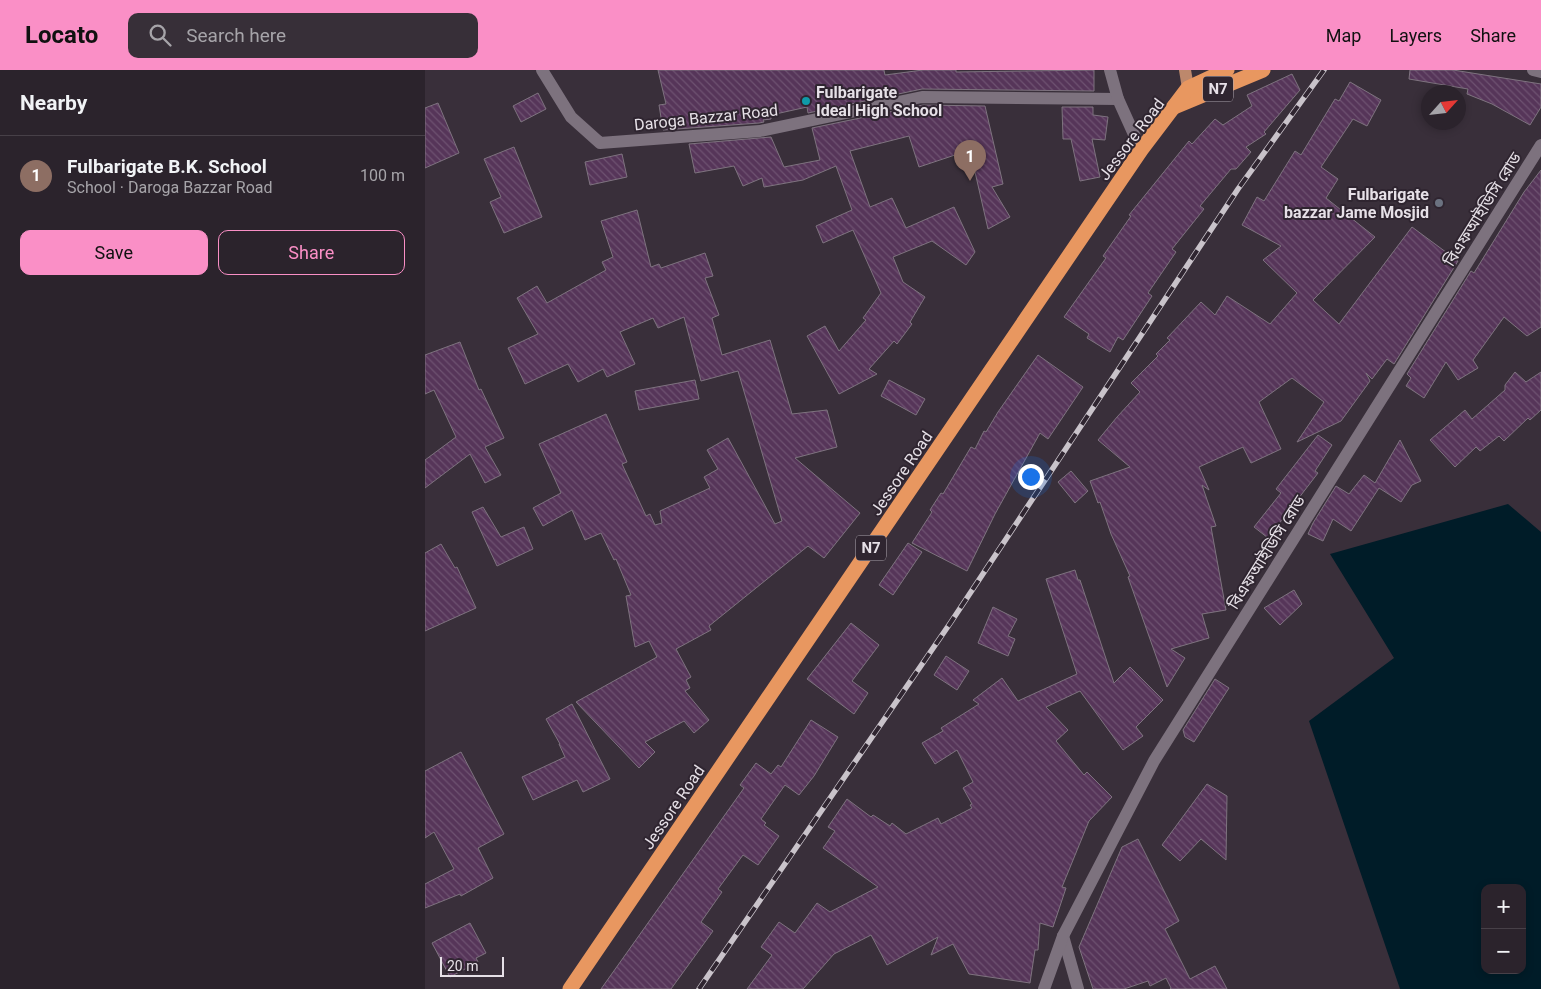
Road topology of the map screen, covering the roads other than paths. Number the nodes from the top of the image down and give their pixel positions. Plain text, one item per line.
1 (542, 70) edge
2 (1110, 70) edge
3 (1185, 70) edge
4 (1227, 70) edge
5 (1263, 70) edge
6 (1533, 70) edge
7 (1541, 72) edge
8 (1191, 93) junction
9 (1118, 99) junction
10 (1541, 145) edge
11 (1141, 150) junction
12 (1063, 936) junction
13 (570, 989) edge
14 (1044, 989) edge
15 (1078, 989) edge

1 - 9 street, Daroga Bazzar Road
2 - 9 street
3 - 8 main road
4 - 8 highway, N7
5 - 8 highway, N7
6 - 7 street
8 - 11 highway, Jessore Road / N7
9 - 11 street
10 - 12 street, বিএফআইডিসি রোড
11 - 13 highway, Jessore Road / N7
12 - 14 street, বিএফআইডিসি রোড
12 - 15 street

